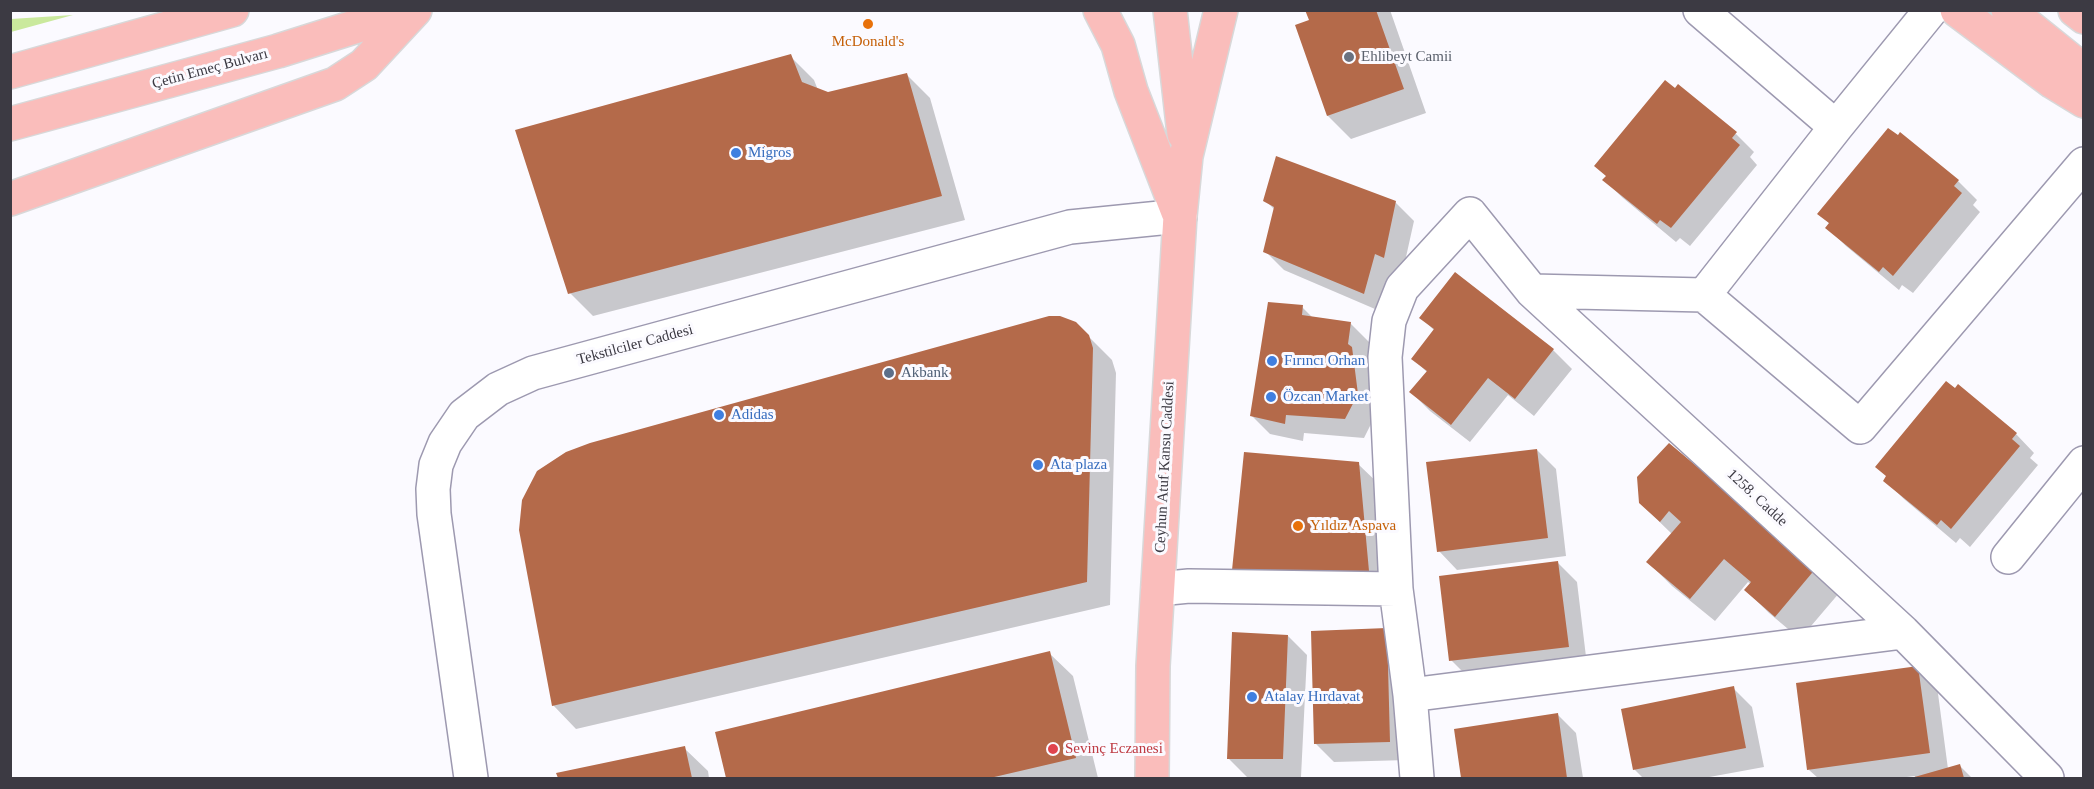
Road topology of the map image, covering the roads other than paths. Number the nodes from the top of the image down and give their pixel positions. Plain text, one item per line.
1 (232, 10) edge
2 (408, 10) edge
3 (416, 10) edge
4 (1100, 10) edge
5 (1170, 10) edge
6 (1221, 10) edge
7 (1700, 10) edge
8 (1931, 10) edge
9 (1957, 10) edge
10 (2008, 10) edge
11 (2075, 10) edge
12 (2084, 17) edge
13 (2084, 71) edge
14 (10, 72) edge
15 (2084, 101) edge
16 (10, 124) edge
17 (1836, 126) junction
18 (1186, 156) junction
19 (2084, 164) edge
20 (10, 199) edge
21 (1180, 216) junction
22 (1532, 291) junction
23 (1704, 295) junction
24 (2084, 463) edge
25 (2008, 557) dead end
26 (1158, 589) junction
27 (1396, 589) junction
28 (1902, 632) junction
29 (1410, 695) junction
30 (471, 778) edge
31 (1152, 778) edge
32 (1417, 778) edge
33 (2047, 778) edge

1 - 14 main road
2 - 16 main road, Çetin Emeç Bulvarı
3 - 20 main road
4 - 21 main road
5 - 18 main road, Ceyhun Atuf Kansu Caddesi
6 - 18 main road, Ceyhun Atuf Kansu Caddesi
7 - 17 street
8 - 17 street
9 - 15 main road
10 - 13 main road
11 - 12 main road
17 - 23 street
18 - 21 main road, Ceyhun Atuf Kansu Caddesi
19 - 23 street
21 - 26 main road, Ceyhun Atuf Kansu Caddesi
21 - 30 street, Tekstilciler Caddesi
22 - 23 street
22 - 27 street, 1258. Cadde
22 - 28 street, 1258. Cadde
24 - 25 street
26 - 27 street
26 - 31 main road, Ceyhun Atuf Kansu Caddesi
27 - 29 street
28 - 29 street
28 - 33 street, 1258. Cadde
29 - 32 street

